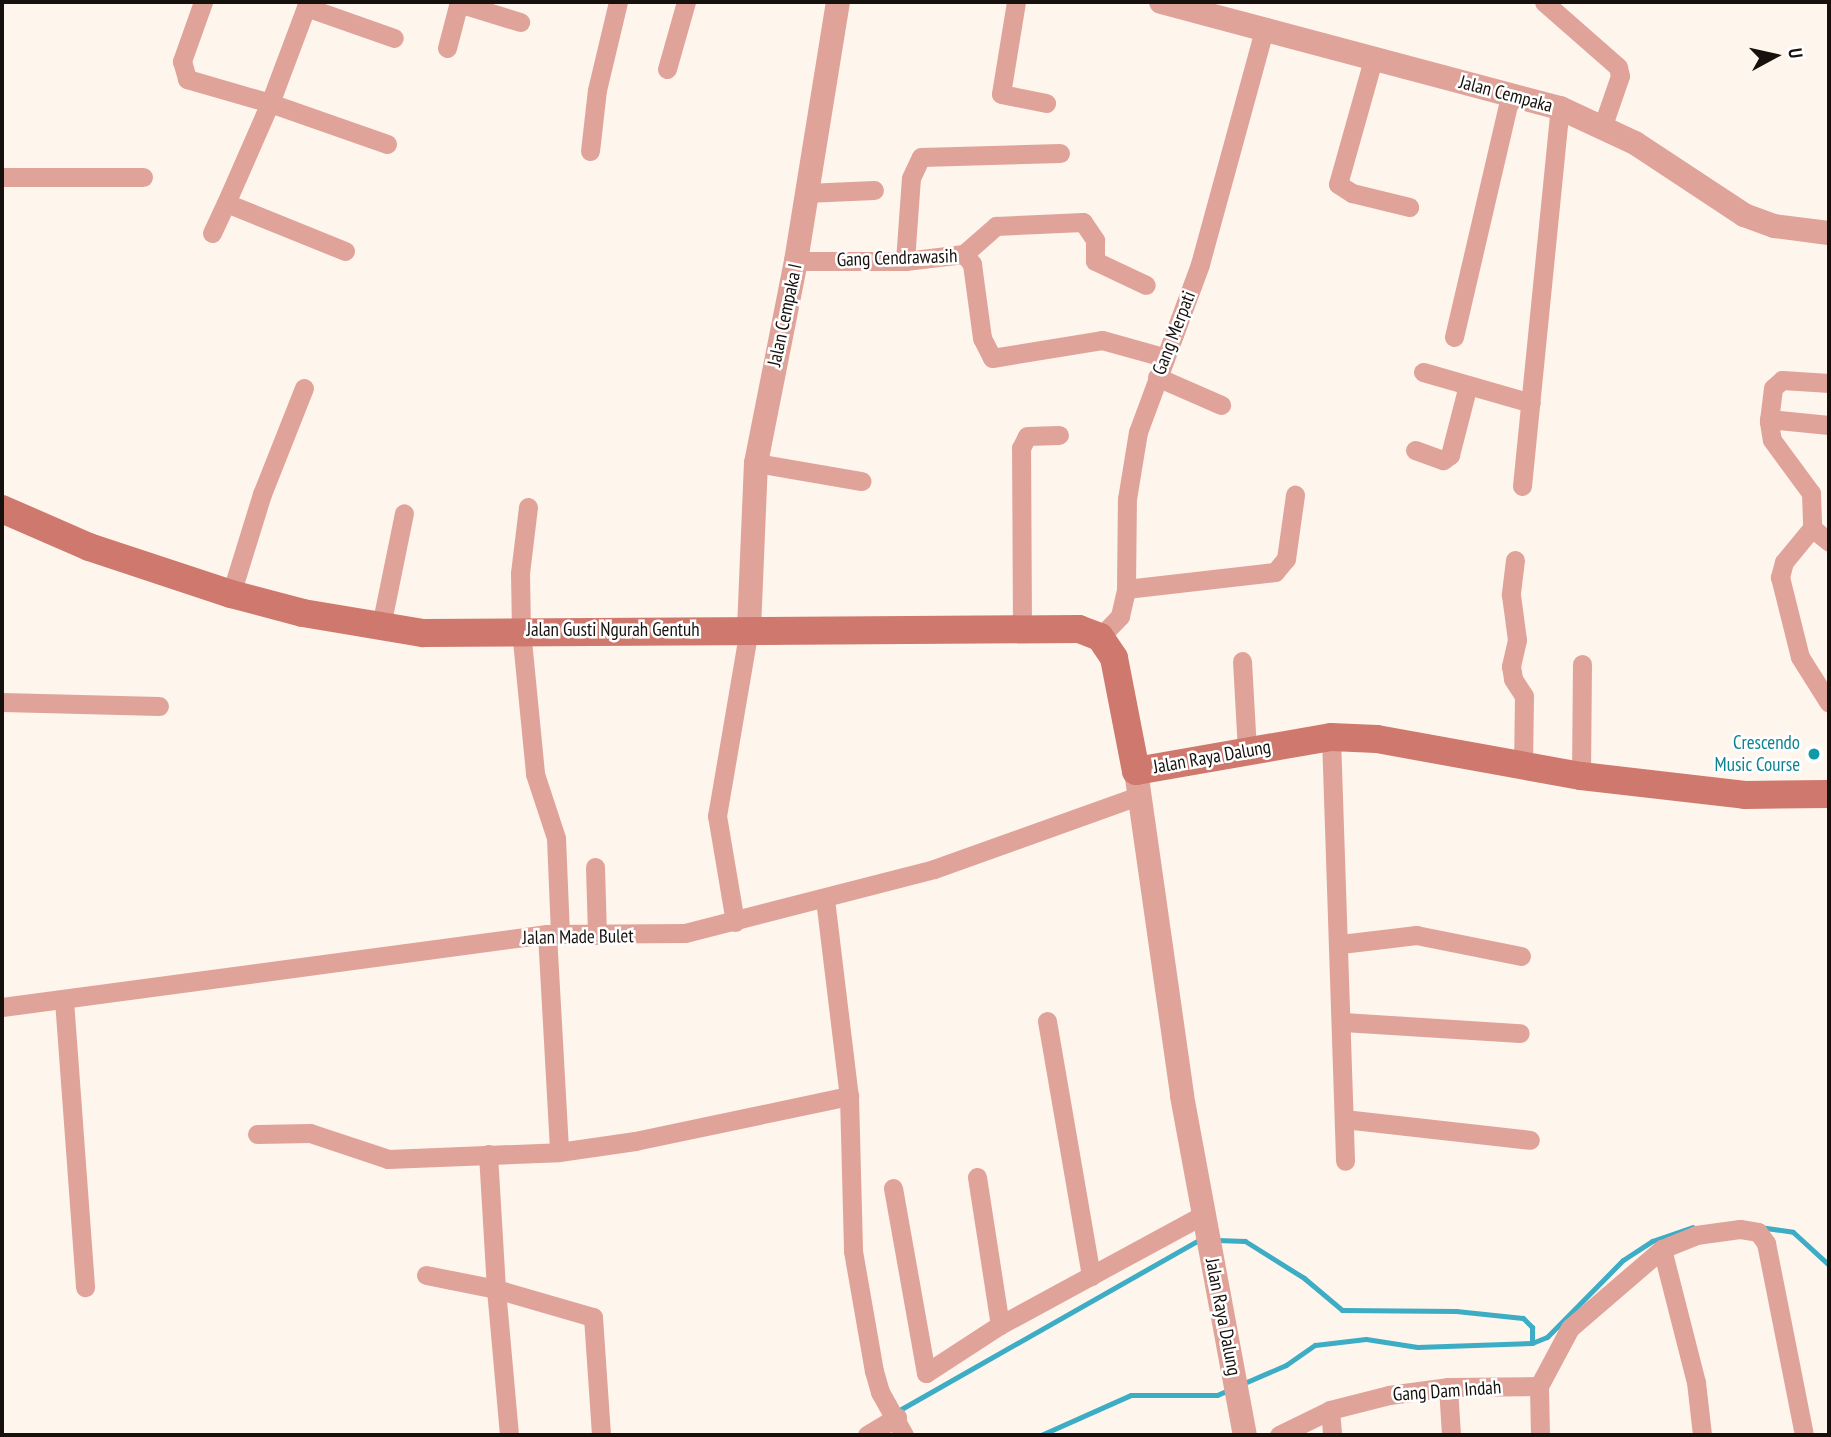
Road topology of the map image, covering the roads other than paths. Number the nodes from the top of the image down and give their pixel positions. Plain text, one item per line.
1 (203, 2) edge
2 (458, 2) edge
3 (618, 2) edge
4 (686, 2) edge
5 (838, 2) edge
6 (1016, 2) edge
7 (1161, 2) edge
8 (1544, 2) edge
9 (307, 4) edge
10 (520, 22) dead end
11 (1265, 27) junction
12 (394, 38) dead end
13 (447, 48) dead end
14 (1374, 56) junction
15 (667, 69) dead end
16 (1510, 96) junction
17 (270, 103) junction
18 (1046, 103) dead end
19 (1560, 108) junction
20 (1604, 125) junction
21 (387, 144) dead end
22 (590, 151) dead end
23 (1060, 153) dead end
24 (2, 177) edge
25 (143, 177) dead end
26 (874, 190) dead end
27 (806, 193) junction
28 (226, 204) junction
29 (1409, 207) dead end
30 (212, 233) dead end
31 (1829, 233) edge
32 (345, 251) dead end
33 (964, 254) junction
34 (796, 261) junction
35 (905, 261) junction
36 (1146, 285) dead end
37 (1454, 337) dead end
38 (1163, 357) junction
39 (1423, 372) dead end
40 (1157, 377) junction
41 (1829, 383) edge
42 (1468, 384) junction
43 (304, 388) dead end
44 (1531, 403) junction
45 (1221, 405) dead end
46 (1769, 419) junction
47 (1829, 425) edge
48 (1059, 435) dead end
49 (1415, 450) dead end
50 (756, 463) junction
51 (861, 481) dead end
52 (1522, 486) dead end
53 (1295, 495) dead end
54 (527, 507) dead end
55 (2, 509) edge
56 (404, 513) dead end
57 (1812, 528) junction
58 (1829, 542) edge
59 (1515, 559) dead end
60 (1126, 589) junction
61 (231, 594) junction
62 (381, 626) junction
63 (749, 629) junction
64 (1022, 629) junction
65 (521, 630) junction
66 (1100, 637) junction
67 (1242, 661) dead end
68 (1582, 664) dead end
69 (2, 702) edge
70 (1829, 703) edge
71 (159, 706) dead end
72 (1331, 737) junction
73 (1247, 750) junction
74 (1523, 764) junction
75 (1581, 776) junction
76 (1137, 784) junction
77 (1829, 794) edge
78 (595, 867) dead end
79 (825, 899) junction
80 (735, 922) junction
81 (553, 934) junction
82 (597, 935) junction
83 (1341, 944) junction
84 (1521, 956) dead end
85 (64, 1000) junction
86 (2, 1007) edge
87 (1047, 1021) dead end
88 (1343, 1022) junction
89 (1520, 1032) dead end
90 (849, 1096) junction
91 (1344, 1119) junction
92 (257, 1134) dead end
93 (1530, 1140) dead end
94 (559, 1152) junction
95 (488, 1154) junction
96 (1345, 1161) dead end
97 (977, 1177) dead end
98 (893, 1188) dead end
99 (1203, 1216) junction
100 (1662, 1249) junction
101 (426, 1275) dead end
102 (1091, 1276) junction
103 (85, 1287) dead end
104 (496, 1289) junction
105 (1000, 1325) junction
106 (1539, 1386) junction
107 (1448, 1387) junction
108 (1331, 1410) junction
109 (1243, 1424) edge
110 (901, 1426) edge
111 (509, 1435) edge
112 (601, 1435) edge
113 (867, 1435) edge
114 (1279, 1435) edge
115 (1332, 1435) edge
116 (1451, 1435) edge
117 (1540, 1435) edge
118 (1702, 1435) edge
119 (1804, 1435) edge

1 - 17 street
2 - 10 street
2 - 13 street
3 - 22 street
4 - 15 street
5 - 27 street, Jalan Cempaka I
6 - 18 street
7 - 11 street, Jalan Cempaka
8 - 20 street
9 - 12 street
9 - 17 street
11 - 14 street, Jalan Cempaka
11 - 38 street, Gang Merpati
14 - 16 street, Jalan Cempaka
14 - 29 street
16 - 19 street, Jalan Cempaka
16 - 37 street
17 - 21 street
17 - 28 street
19 - 20 street, Jalan Cempaka
19 - 44 street
20 - 31 street, Jalan Cempaka
23 - 35 street
24 - 25 street
26 - 27 street
27 - 34 street, Jalan Cempaka I
28 - 30 street
28 - 32 street
33 - 35 street, Gang Cendrawasih
33 - 36 street
33 - 38 street, Gang Cendrawasih
34 - 35 street, Gang Cendrawasih
34 - 50 street, Jalan Cempaka I
38 - 40 street, Gang Merpati
39 - 42 street
40 - 45 street
40 - 60 street, Gang Merpati
41 - 46 street
42 - 44 street
42 - 49 street
43 - 61 street
44 - 52 street
46 - 47 street
46 - 57 street
48 - 64 street
50 - 51 street
50 - 63 street, Jalan Cempaka I
53 - 60 street
54 - 65 street
55 - 61 main road, Jalan Gusti Ngurah Gentuh
56 - 62 street
57 - 58 street
57 - 70 street
59 - 74 street
60 - 66 street, Gang Merpati
61 - 62 main road, Jalan Gusti Ngurah Gentuh
62 - 65 main road, Jalan Gusti Ngurah Gentuh
63 - 64 main road, Jalan Gusti Ngurah Gentuh
63 - 65 main road, Jalan Gusti Ngurah Gentuh
63 - 80 street
64 - 66 main road, Jalan Gusti Ngurah Gentuh
65 - 81 street
66 - 76 main road
67 - 73 street
68 - 75 street
69 - 71 street
72 - 73 main road, Jalan Raya Dalung
72 - 74 main road, Jalan Raya Dalung
72 - 83 street
73 - 76 main road, Jalan Raya Dalung
74 - 75 main road, Jalan Raya Dalung
75 - 77 main road, Jalan Raya Dalung
76 - 79 street, Jalan Made Bulet
76 - 99 street, Jalan Raya Dalung
78 - 82 street
79 - 80 street, Jalan Made Bulet
79 - 90 street
80 - 82 street, Jalan Made Bulet
81 - 82 street, Jalan Made Bulet
81 - 85 street, Jalan Made Bulet
81 - 94 street
83 - 84 street
83 - 88 street
85 - 86 street, Jalan Made Bulet
85 - 103 street
87 - 102 street
88 - 89 street
88 - 91 street
90 - 94 street
90 - 110 street
91 - 93 street
91 - 96 street
92 - 95 street
94 - 95 street
95 - 104 street
97 - 105 street
98 - 105 street
99 - 102 street
99 - 109 street, Jalan Raya Dalung
100 - 106 street
100 - 118 street
100 - 119 street
101 - 104 street
102 - 105 street
104 - 111 street
104 - 112 street
106 - 107 street, Gang Dam Indah
106 - 117 street
107 - 108 street, Gang Dam Indah
107 - 116 street
108 - 114 street, Gang Dam Indah
108 - 115 street
110 - 113 street

